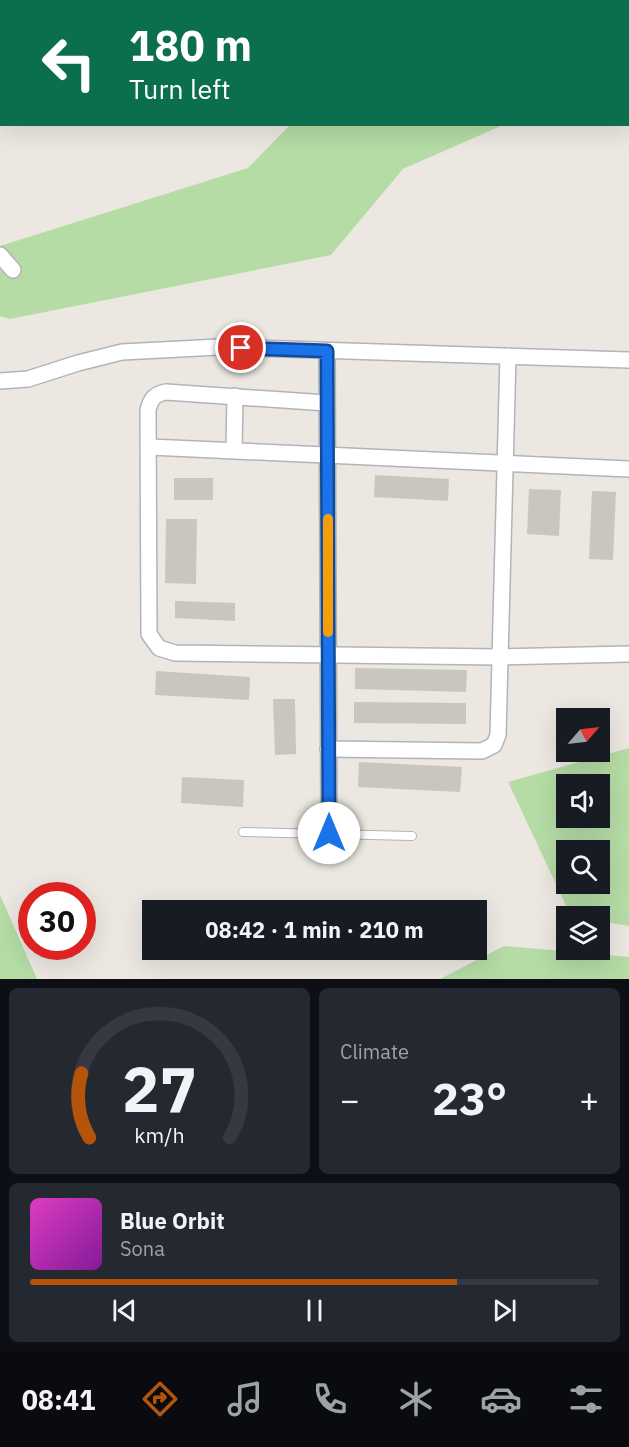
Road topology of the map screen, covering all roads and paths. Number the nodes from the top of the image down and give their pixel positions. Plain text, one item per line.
1 (0, 255) edge
2 (13, 270) dead end
3 (327, 351) junction
4 (508, 356) junction
5 (629, 360) edge
6 (0, 381) edge
7 (235, 396) junction
8 (327, 403) junction
9 (150, 447) junction
10 (234, 450) junction
11 (327, 455) junction
12 (505, 463) junction
13 (629, 469) edge
14 (629, 654) edge
15 (328, 655) junction
16 (500, 657) junction
17 (328, 748) junction
18 (243, 832) dead end
19 (329, 833) junction
20 (412, 836) dead end

1 - 2 street
3 - 4 street
3 - 6 street
3 - 8 street
4 - 5 street
4 - 12 street
7 - 8 street
7 - 9 street
7 - 10 street
8 - 11 street
9 - 10 street
9 - 15 street
10 - 11 street
11 - 12 street
11 - 15 street
12 - 13 street
12 - 16 street
14 - 16 street
15 - 16 street
15 - 17 street
16 - 17 street
17 - 19 street
18 - 19 lane
19 - 20 lane

